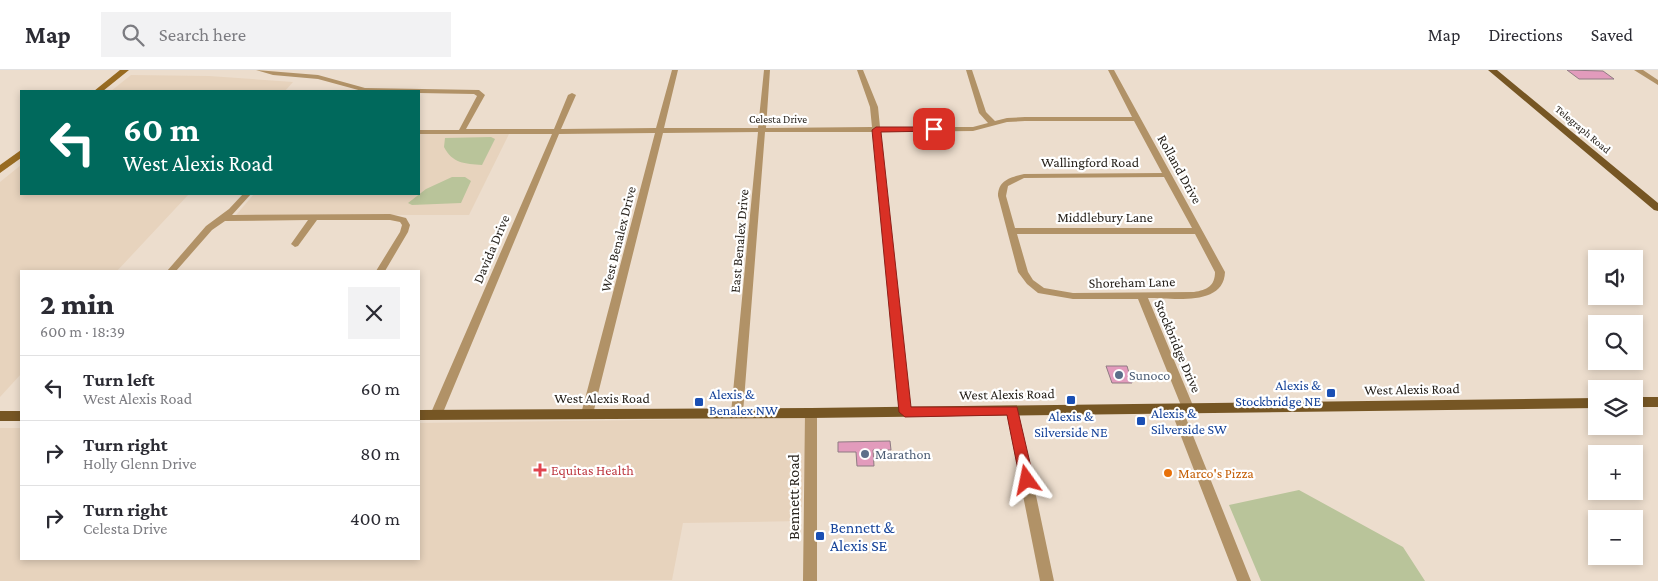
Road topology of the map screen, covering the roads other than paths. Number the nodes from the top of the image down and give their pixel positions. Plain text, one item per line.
1 (125, 70) edge
2 (259, 70) edge
3 (675, 70) edge
4 (767, 70) edge
5 (860, 70) edge
6 (968, 70) edge
7 (1111, 70) edge
8 (1492, 70) edge
9 (1638, 70) edge
10 (1658, 83) edge
11 (343, 86) junction
12 (99, 90) edge
13 (335, 90) edge
14 (572, 95) dead end
15 (1136, 118) junction
16 (993, 123) junction
17 (762, 130) junction
18 (876, 130) junction
19 (659, 131) junction
20 (420, 132) edge
21 (461, 132) junction
22 (555, 132) junction
23 (20, 154) edge
24 (0, 170) edge
25 (1168, 175) junction
26 (246, 195) edge
27 (1658, 208) edge
28 (223, 218) junction
29 (315, 218) junction
30 (1197, 230) junction
31 (1012, 231) junction
32 (296, 244) dead end
33 (172, 270) edge
34 (382, 270) edge
35 (1220, 282) joint
36 (1142, 296) junction
37 (1643, 402) edge
38 (1658, 402) edge
39 (1588, 403) edge
40 (1182, 408) junction
41 (1012, 410) junction
42 (905, 412) junction
43 (737, 413) junction
44 (812, 413) junction
45 (587, 414) junction
46 (420, 415) edge
47 (436, 415) junction
48 (0, 416) edge
49 (20, 416) edge
50 (810, 581) edge
51 (1047, 581) edge
52 (1244, 581) edge

1 - 12 main road
2 - 11 street
3 - 19 street, West Benalex Drive
4 - 17 street, East Benalex Drive
5 - 18 street
6 - 16 street
7 - 15 street, Rolland Drive
8 - 27 main road, Telegraph Road
9 - 10 street
11 - 13 street
11 - 21 street
14 - 22 street, Davida Drive
15 - 16 street, Celesta Drive
15 - 25 street, Rolland Drive
16 - 18 street, Celesta Drive
17 - 18 street, Celesta Drive
17 - 19 street, Celesta Drive
17 - 43 street, East Benalex Drive
18 - 42 street
19 - 22 street, Celesta Drive
19 - 45 street, West Benalex Drive
20 - 21 street, Celesta Drive
21 - 22 street, Celesta Drive
22 - 47 street, Davida Drive
23 - 24 main road
25 - 30 street, Rolland Drive
25 - 31 street, Wallingford Road
26 - 28 street
28 - 29 street
28 - 33 street
29 - 32 street
29 - 34 street
30 - 31 street, Middlebury Lane
30 - 35 street, Rolland Drive
31 - 36 street, Shoreham Lane
35 - 36 street, Shoreham Lane
36 - 40 street, Stockbridge Drive
37 - 38 main road
39 - 40 main road, West Alexis Road
40 - 41 main road, West Alexis Road
40 - 52 street, Stockbridge Drive
41 - 42 main road, West Alexis Road
41 - 51 street
42 - 44 main road, West Alexis Road
43 - 44 main road, West Alexis Road
43 - 45 main road, West Alexis Road
44 - 50 street, Bennett Road
45 - 47 main road, West Alexis Road
46 - 47 main road, West Alexis Road
48 - 49 main road

